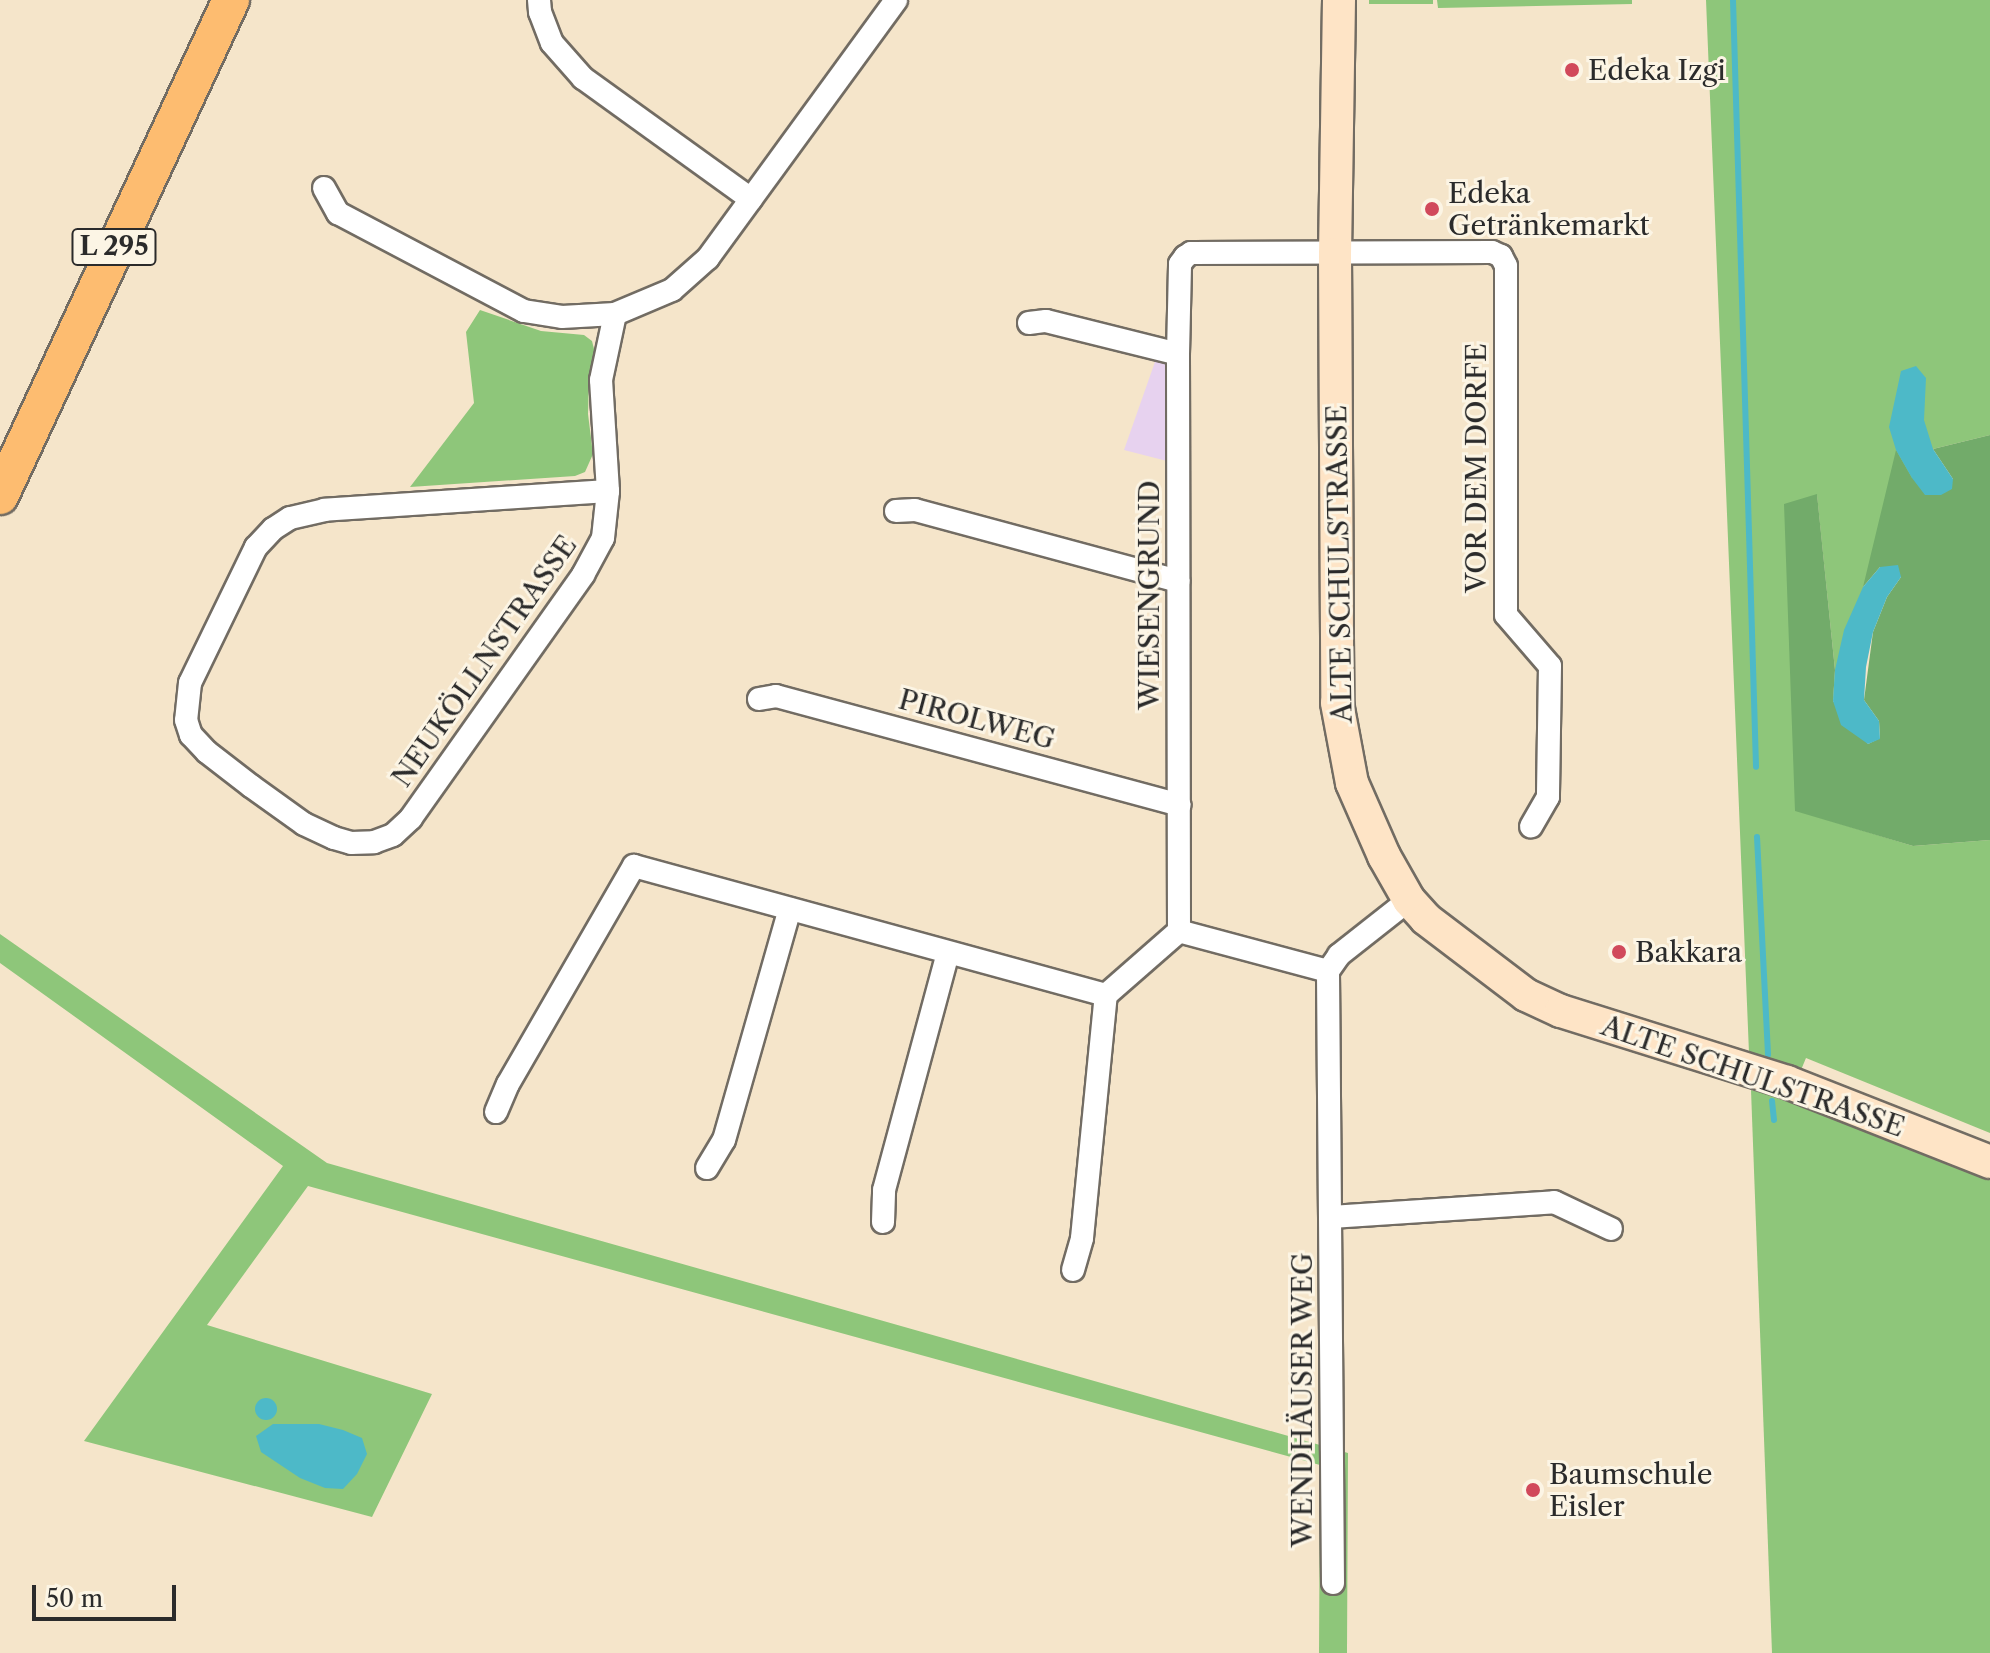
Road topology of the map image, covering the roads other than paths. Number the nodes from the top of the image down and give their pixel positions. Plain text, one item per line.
1 (231, 0) edge
2 (539, 0) edge
3 (896, 0) edge
4 (1339, 0) edge
5 (324, 188) dead end
6 (751, 199) junction
7 (1335, 254) junction
8 (615, 314) junction
9 (1029, 323) dead end
10 (1178, 354) junction
11 (608, 491) junction
12 (0, 496) edge
13 (896, 511) dead end
14 (1179, 581) junction
15 (759, 699) dead end
16 (1180, 805) junction
17 (1531, 827) dead end
18 (1409, 900) junction
19 (790, 909) junction
20 (1179, 931) junction
21 (948, 953) junction
22 (1328, 971) junction
23 (1106, 995) junction
24 (496, 1112) dead end
25 (1990, 1162) edge
26 (707, 1168) dead end
27 (1331, 1217) junction
28 (883, 1222) dead end
29 (1611, 1229) dead end
30 (1073, 1270) dead end
31 (1333, 1583) dead end

1 - 12 main road, L 295
2 - 6 street
3 - 6 street
4 - 7 street, ALTE SCHULSTRASSE
5 - 8 street
6 - 8 street
7 - 10 street, WIESENGRUND
7 - 17 street, VOR DEM DORFE
7 - 18 street, ALTE SCHULSTRASSE
8 - 11 street, NEUKÖLLNSTRASSE
9 - 10 street
10 - 14 street, WIESENGRUND
11 - 11 street, NEUKÖLLNSTRASSE
13 - 14 street
14 - 16 street, WIESENGRUND
15 - 16 street, PIROLWEG
16 - 20 street, WIESENGRUND
18 - 22 street
18 - 25 street, ALTE SCHULSTRASSE
19 - 21 street
19 - 24 street
19 - 26 street
20 - 22 street
20 - 23 street
21 - 23 street
21 - 28 street
22 - 27 street, WENDHÄUSER WEG
23 - 30 street
27 - 29 street, WENDHÄUSER WEG
27 - 31 street, WENDHÄUSER WEG

